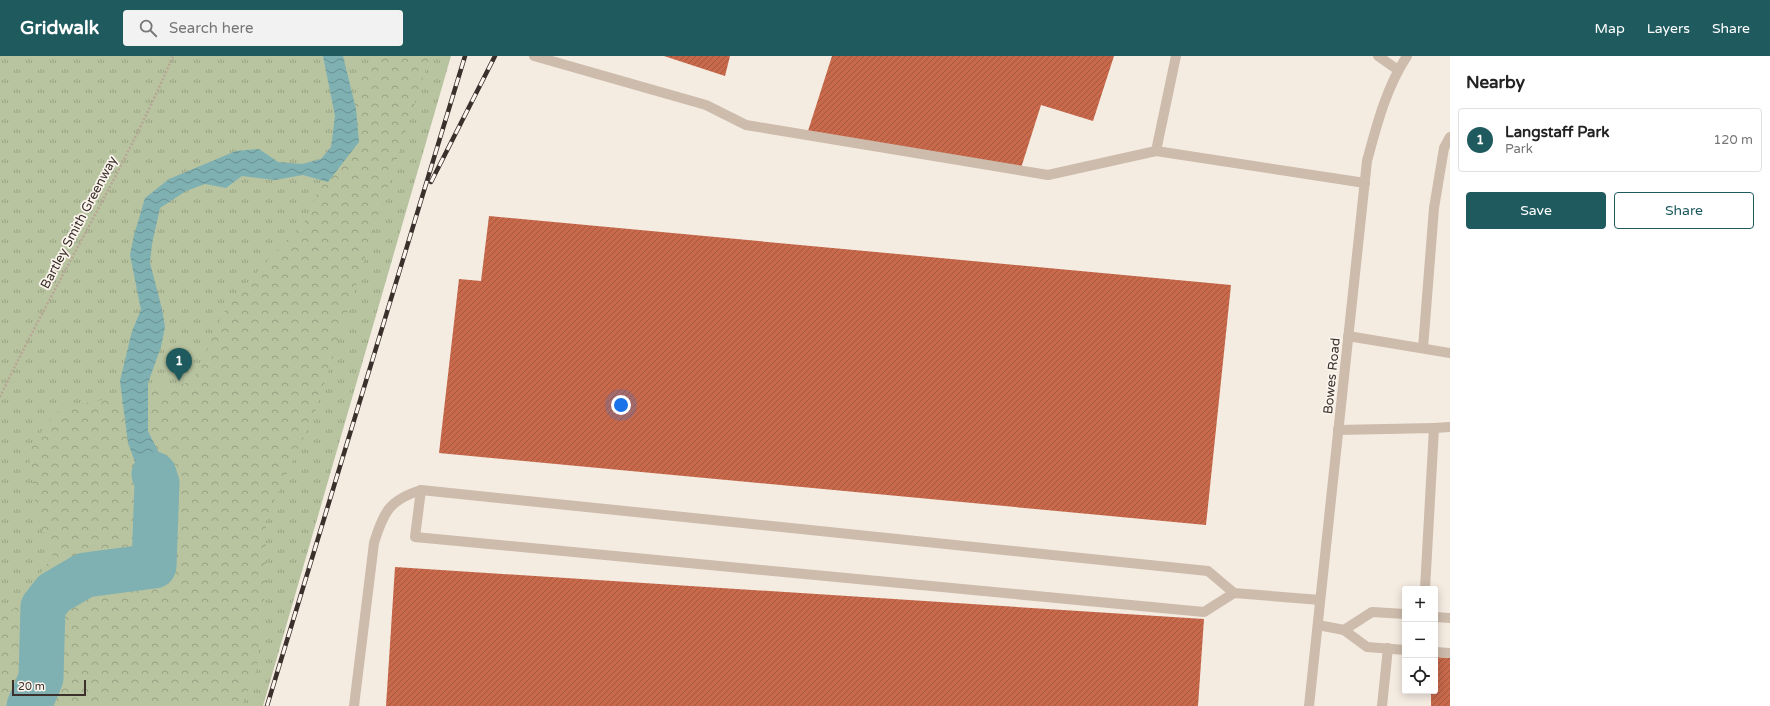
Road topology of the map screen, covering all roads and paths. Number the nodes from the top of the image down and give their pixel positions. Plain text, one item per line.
1 (173, 56) edge
2 (534, 56) edge
3 (1176, 56) edge
4 (1378, 56) edge
5 (1407, 56) edge
6 (1398, 70) junction
7 (1450, 137) edge
8 (1156, 151) junction
9 (1365, 184) junction
10 (1348, 336) junction
11 (1423, 348) junction
12 (1450, 353) edge
13 (0, 397) edge
14 (1450, 427) edge
15 (1434, 428) junction
16 (1338, 430) junction
17 (421, 490) junction
18 (1425, 586) edge
19 (1234, 592) junction
20 (1320, 600) junction
21 (1402, 614) edge
22 (1438, 617) edge
23 (1450, 618) edge
24 (1318, 625) junction
25 (1344, 630) junction
26 (1388, 648) junction
27 (1402, 650) edge
28 (1438, 652) edge
29 (1450, 653) edge
30 (354, 706) edge
31 (1309, 706) edge
32 (1382, 706) edge

1 - 13 path, Bartley Smith Greenway
2 - 8 street
3 - 8 street
4 - 6 street
5 - 6 street, Bowes Road
6 - 9 street, Bowes Road
7 - 11 street
8 - 9 street
9 - 10 street, Bowes Road
10 - 11 street
10 - 16 street, Bowes Road
11 - 12 street
14 - 15 street
15 - 16 street
15 - 18 street
16 - 20 street, Bowes Road
17 - 19 street
17 - 19 street
17 - 30 street
19 - 20 street
20 - 24 street, Bowes Road
21 - 25 street
22 - 23 street
24 - 25 street
24 - 31 street, Bowes Road
25 - 26 street
26 - 27 street
26 - 32 street
28 - 29 street

